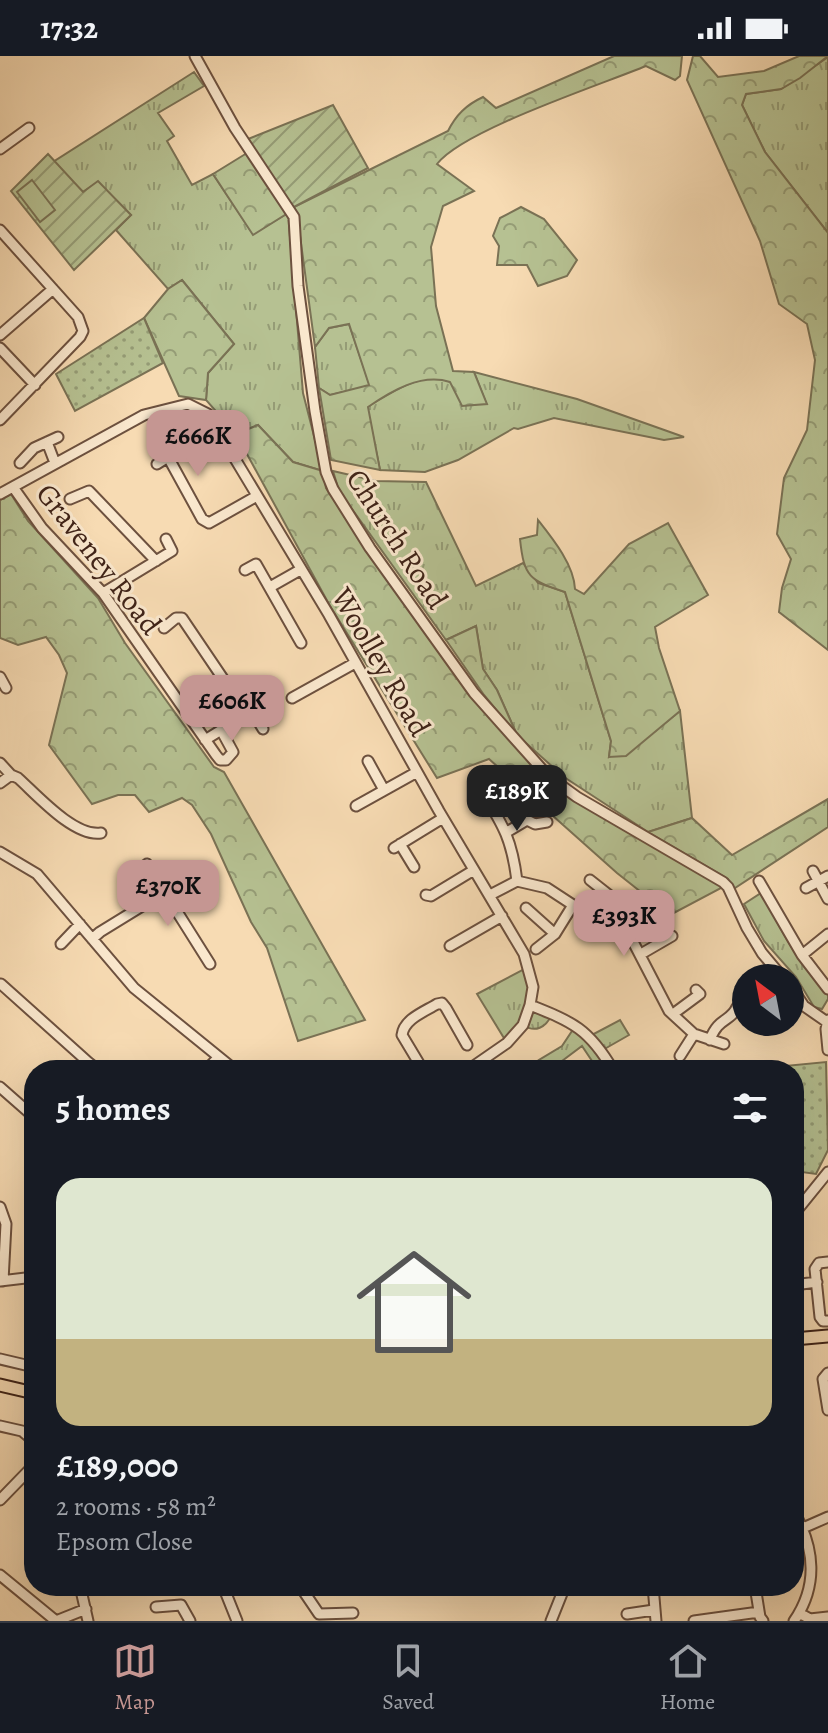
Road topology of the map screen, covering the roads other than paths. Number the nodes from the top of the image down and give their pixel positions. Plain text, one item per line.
1 (195, 56) edge
2 (29, 128) dead end
3 (0, 149) edge
4 (0, 230) edge
5 (53, 289) junction
6 (0, 335) edge
7 (0, 348) edge
8 (35, 385) junction
9 (0, 420) edge
10 (58, 437) dead end
11 (47, 442) junction
12 (20, 463) dead end
13 (55, 463) junction
14 (157, 464) dead end
15 (13, 487) junction
16 (0, 494) edge
17 (257, 496) junction
18 (70, 499) dead end
19 (166, 539) dead end
20 (156, 561) junction
21 (245, 570) dead end
22 (300, 570) junction
23 (270, 587) junction
24 (103, 593) junction
25 (164, 628) dead end
26 (301, 643) dead end
27 (355, 663) junction
28 (292, 698) dead end
29 (187, 714) junction
30 (263, 729) dead end
31 (221, 730) junction
32 (205, 740) junction
33 (368, 761) dead end
34 (0, 763) edge
35 (417, 772) junction
36 (11, 775) junction
37 (0, 783) edge
38 (384, 790) junction
39 (483, 793) dead end
40 (500, 798) dead end
41 (490, 804) junction
42 (527, 804) dead end
43 (356, 806) dead end
44 (443, 818) junction
45 (527, 820) junction
46 (547, 822) dead end
47 (507, 832) junction
48 (102, 834) dead end
49 (0, 852) edge
50 (414, 867) dead end
51 (142, 868) dead end
52 (474, 870) junction
53 (813, 871) dead end
54 (824, 879) edge
55 (590, 880) dead end
56 (517, 881) junction
57 (759, 881) dead end
58 (806, 888) dead end
59 (165, 892) junction
60 (426, 895) dead end
61 (490, 895) junction
62 (828, 899) edge
63 (617, 903) junction
64 (573, 905) junction
65 (526, 908) dead end
66 (628, 910) dead end
67 (502, 916) junction
68 (607, 921) junction
69 (80, 924) junction
70 (555, 934) junction
71 (828, 934) edge
72 (672, 936) dead end
73 (92, 939) junction
74 (61, 944) dead end
75 (450, 946) dead end
76 (536, 949) dead end
77 (641, 954) junction
78 (802, 955) junction
79 (210, 964) dead end
80 (773, 964) edge
81 (2, 982) edge
82 (828, 989) edge
83 (696, 990) dead end
84 (530, 1005) junction
85 (804, 1006) edge
86 (673, 1014) junction
87 (732, 1014) edge
88 (828, 1021) edge
89 (694, 1034) junction
90 (710, 1040) junction
91 (724, 1044) dead end
92 (467, 1045) dead end
93 (828, 1050) edge
94 (680, 1056) dead end
95 (219, 1057) junction
96 (78, 1060) edge
97 (216, 1060) edge
98 (223, 1060) edge
99 (417, 1060) edge
100 (482, 1060) edge
101 (606, 1060) edge
102 (0, 1087) edge
103 (24, 1108) edge
104 (828, 1172) edge
105 (804, 1202) edge
106 (0, 1207) edge
107 (828, 1262) edge
108 (24, 1278) edge
109 (2, 1281) edge
110 (817, 1282) junction
111 (804, 1284) edge
112 (827, 1321) edge
113 (828, 1336) edge
114 (804, 1338) edge
115 (0, 1359) edge
116 (24, 1365) edge
117 (828, 1373) edge
118 (0, 1385) edge
119 (24, 1391) edge
120 (828, 1410) edge
121 (0, 1426) edge
122 (24, 1433) edge
123 (24, 1474) edge
124 (2, 1493) edge
125 (828, 1517) edge
126 (804, 1520) edge
127 (804, 1534) edge
128 (2, 1582) edge
129 (83, 1596) edge
130 (226, 1596) edge
131 (307, 1596) edge
132 (561, 1596) edge
133 (653, 1596) edge
134 (757, 1596) edge
135 (156, 1607) dead end
136 (86, 1609) junction
137 (654, 1610) junction
138 (353, 1613) dead end
139 (627, 1614) dead end
140 (761, 1617) edge
141 (797, 1617) edge
142 (828, 1617) edge
143 (232, 1619) edge
144 (56, 1621) edge
145 (88, 1621) edge
146 (190, 1621) edge
147 (551, 1621) edge
148 (656, 1621) edge
149 (694, 1621) edge

1 - 80 street, Church Road
2 - 3 street
4 - 5 street
5 - 6 street
5 - 8 street
7 - 8 street
8 - 9 street
10 - 11 street
11 - 12 street
11 - 13 street
13 - 15 street, Woolley Road
13 - 17 street, Woolley Road
14 - 17 street
15 - 16 street, Woolley Road
15 - 24 street, Graveney Road
17 - 22 street, Woolley Road
18 - 20 street
19 - 20 street
20 - 24 street
21 - 23 street
22 - 23 street
22 - 27 street, Woolley Road
23 - 26 street
24 - 29 street, Graveney Road
25 - 29 street
27 - 28 street
27 - 35 street, Woolley Road
29 - 32 street, Graveney Road
30 - 31 street
31 - 32 street
31 - 32 street, Graveney Road
33 - 38 street
34 - 36 street
35 - 38 street
35 - 44 street, Woolley Road
36 - 37 street
36 - 48 street
38 - 43 street
39 - 41 street
40 - 41 street
41 - 47 street
42 - 45 street
44 - 50 street
44 - 52 street, Woolley Road
45 - 46 street
45 - 47 street
47 - 56 street
49 - 69 street
51 - 59 street
52 - 60 street
52 - 61 street, Woolley Road
53 - 54 street
54 - 58 street
54 - 62 street
55 - 63 street
56 - 61 street
56 - 64 street
57 - 78 street
59 - 73 street
59 - 79 street
61 - 67 street, Woolley Road
63 - 66 street
63 - 68 street
64 - 68 street
64 - 70 street
65 - 70 street
67 - 75 street
67 - 84 street, Woolley Road
68 - 77 street
69 - 73 street
69 - 74 street
70 - 76 street
71 - 78 street
72 - 77 street
73 - 95 street
77 - 86 street
78 - 82 street
81 - 96 street
83 - 86 street
84 - 100 street
84 - 101 street
85 - 88 street
86 - 89 street
87 - 90 street
88 - 93 street
89 - 90 street
89 - 94 street
90 - 91 street
92 - 99 street
95 - 97 street
95 - 98 street
102 - 103 street
104 - 105 street
106 - 109 street
107 - 110 street
108 - 109 street
110 - 111 street
110 - 112 street
113 - 114 main road
115 - 116 street
117 - 120 street
118 - 119 main road
121 - 122 street
123 - 124 street
125 - 126 street
127 - 141 street
128 - 144 street
129 - 136 street
130 - 143 street
131 - 138 street
132 - 147 street
133 - 137 street
134 - 140 street
135 - 146 street
136 - 144 street
136 - 145 street
137 - 139 street
137 - 148 street
140 - 149 street
141 - 142 street

